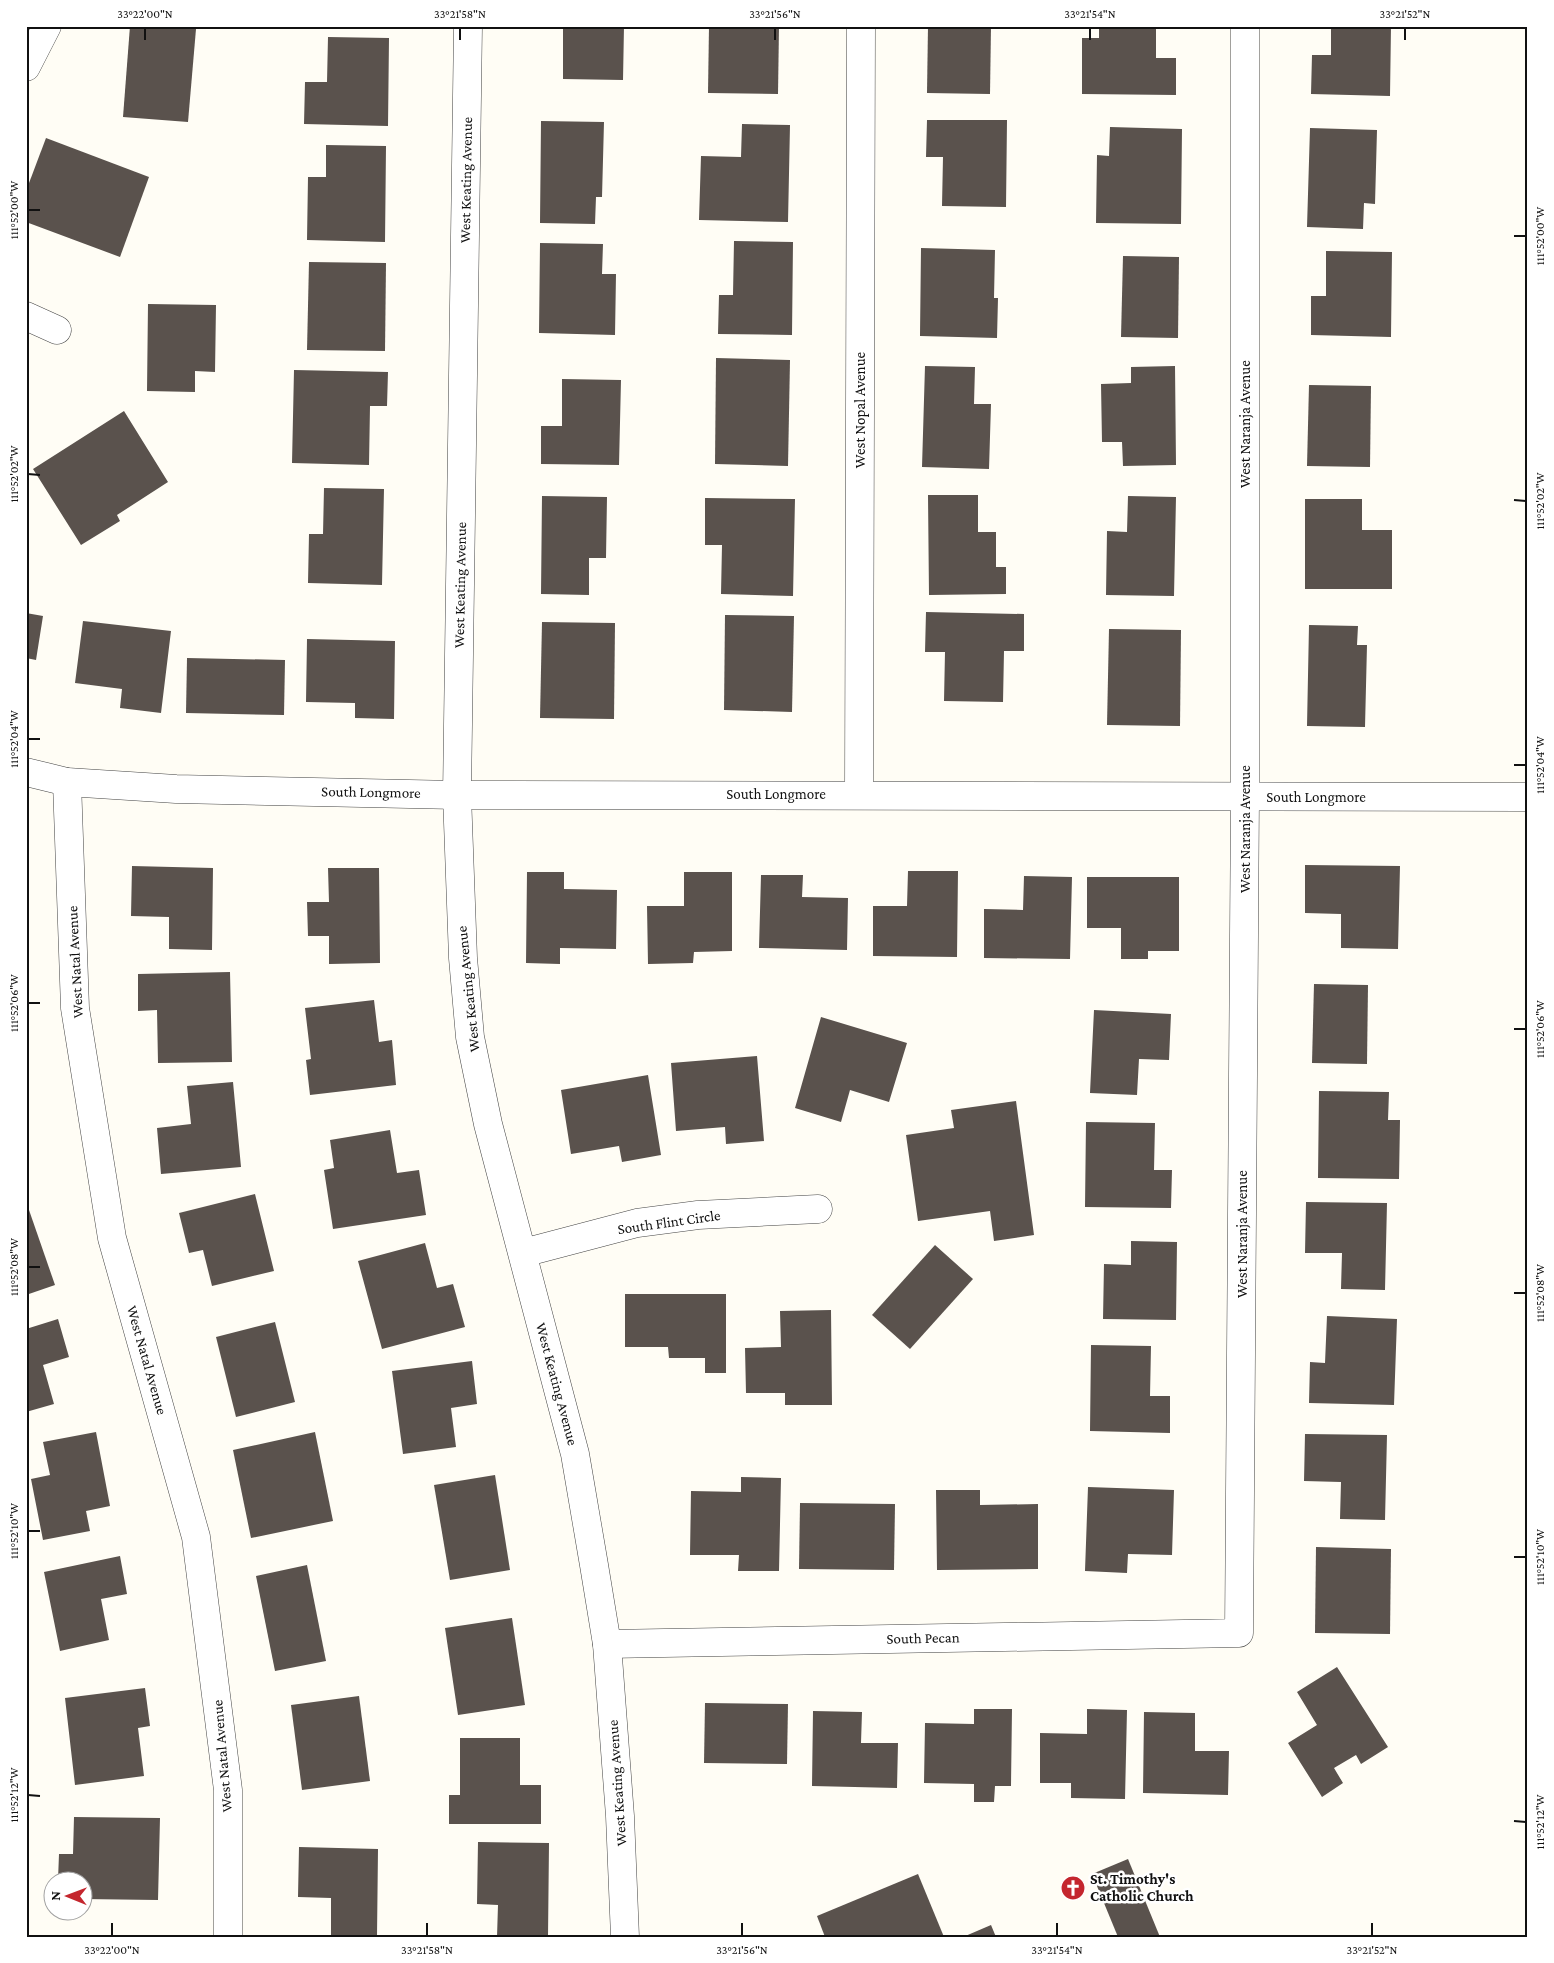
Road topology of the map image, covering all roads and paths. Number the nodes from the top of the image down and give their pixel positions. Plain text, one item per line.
1 (47, 26) edge
2 (468, 26) edge
3 (861, 26) edge
4 (1245, 26) edge
5 (26, 67) edge
6 (26, 316) edge
7 (56, 330) dead end
8 (26, 772) edge
9 (67, 782) junction
10 (859, 794) junction
11 (457, 795) junction
12 (1246, 796) junction
13 (1528, 797) edge
14 (818, 1209) dead end
15 (523, 1253) junction
16 (1239, 1633) joint
17 (607, 1644) junction
18 (228, 1937) edge
19 (625, 1937) edge

1 - 5 street
2 - 11 street, West Keating Avenue
3 - 10 street, West Nopal Avenue
4 - 12 street, West Naranja Avenue
6 - 7 street
8 - 9 street, South Longmore
9 - 11 street, South Longmore
9 - 18 street, West Natal Avenue
10 - 11 street, South Longmore
10 - 12 street, South Longmore
11 - 15 street, West Keating Avenue
12 - 13 street, South Longmore
12 - 16 street, West Naranja Avenue
14 - 15 street, South Flint Circle
15 - 17 street, West Keating Avenue
16 - 17 street, South Pecan
17 - 19 street, West Keating Avenue

